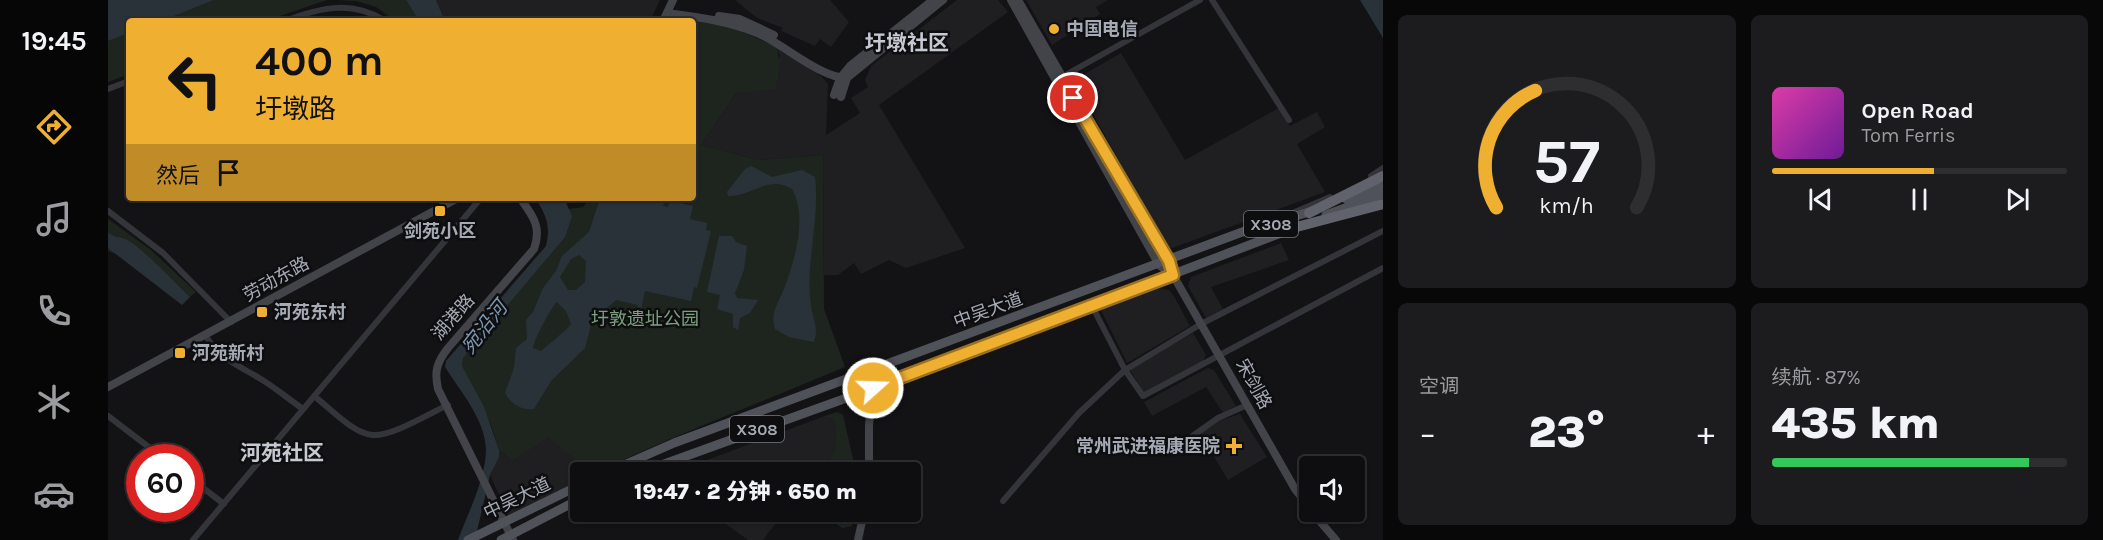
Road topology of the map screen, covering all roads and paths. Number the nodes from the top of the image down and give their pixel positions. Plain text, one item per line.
1 (933, 0) edge
2 (943, 0) edge
3 (1011, 0) edge
4 (1200, 0) edge
5 (1212, 0) edge
6 (1020, 3) edge
7 (668, 11) edge
8 (293, 18) edge
9 (381, 18) edge
10 (843, 76) junction
11 (1058, 79) junction
12 (126, 82) edge
13 (108, 89) edge
14 (837, 96) dead end
15 (1289, 120) dead end
16 (1383, 168) edge
17 (1383, 176) edge
18 (1383, 186) edge
19 (1383, 194) edge
20 (453, 201) edge
21 (478, 201) edge
22 (522, 201) edge
23 (1383, 204) edge
24 (108, 212) edge
25 (1309, 213) junction
26 (1269, 224) junction
27 (1289, 229) junction
28 (1383, 231) edge
29 (1164, 263) junction
30 (1383, 268) edge
31 (1173, 275) junction
32 (1092, 306) junction
33 (231, 322) junction
34 (1201, 324) junction
35 (205, 335) junction
36 (1220, 356) junction
37 (1125, 370) junction
38 (869, 372) junction
39 (108, 387) edge
40 (873, 388) junction
41 (314, 396) junction
42 (448, 405) junction
43 (1247, 405) junction
44 (303, 409) junction
45 (108, 416) edge
46 (1191, 437) dead end
47 (145, 444) edge
48 (630, 462) edge
49 (670, 462) edge
50 (869, 462) edge
51 (204, 489) edge
52 (570, 490) edge
53 (1299, 494) edge
54 (1003, 501) dead end
55 (224, 504) junction
56 (570, 506) edge
57 (862, 522) edge
58 (1321, 522) edge
59 (504, 523) junction
60 (472, 538) edge
61 (512, 538) edge
62 (193, 540) edge
63 (501, 540) edge
64 (858, 540) edge
65 (1336, 540) edge

1 - 10 street
2 - 10 street
3 - 11 street
4 - 11 street
5 - 15 street
6 - 11 street
7 - 10 street
8 - 9 street
10 - 14 street
11 - 29 street, 宋剑路
12 - 13 street
16 - 26 street
17 - 25 highway
18 - 25 main road, 中吴大道 / X308
19 - 27 main road, 中吴大道 / X308
20 - 33 street, 劳动东路
21 - 41 street
22 - 42 street, 湖港路
23 - 27 highway
24 - 33 street
25 - 26 main road, 中吴大道 / X308
26 - 29 main road, 中吴大道 / X308
27 - 31 main road, 中吴大道 / X308
28 - 34 street
29 - 31 street, 宋剑路
29 - 38 main road, 中吴大道 / X308
30 - 36 street
31 - 32 main road, 中吴大道 / X308
31 - 34 street, 宋剑路
32 - 37 street
32 - 40 main road, 中吴大道 / X308
33 - 35 street, 劳动东路
34 - 36 street, 宋剑路
34 - 37 street
35 - 39 street, 劳动东路
35 - 44 street
36 - 37 street
36 - 43 street, 宋剑路
37 - 54 street
38 - 40 street
38 - 48 main road, 中吴大道 / X308
40 - 49 main road, 中吴大道 / X308
40 - 50 street
41 - 42 street
41 - 44 street
42 - 59 street, 湖港路
43 - 46 street
43 - 53 street, 宋剑路
44 - 55 street
45 - 47 street
51 - 55 street
52 - 59 main road, 中吴大道
55 - 62 street
56 - 61 main road, 中吴大道
57 - 64 street
58 - 65 street, 宋剑路
59 - 60 main road, 中吴大道
59 - 61 street
61 - 63 main road, 中吴大道

